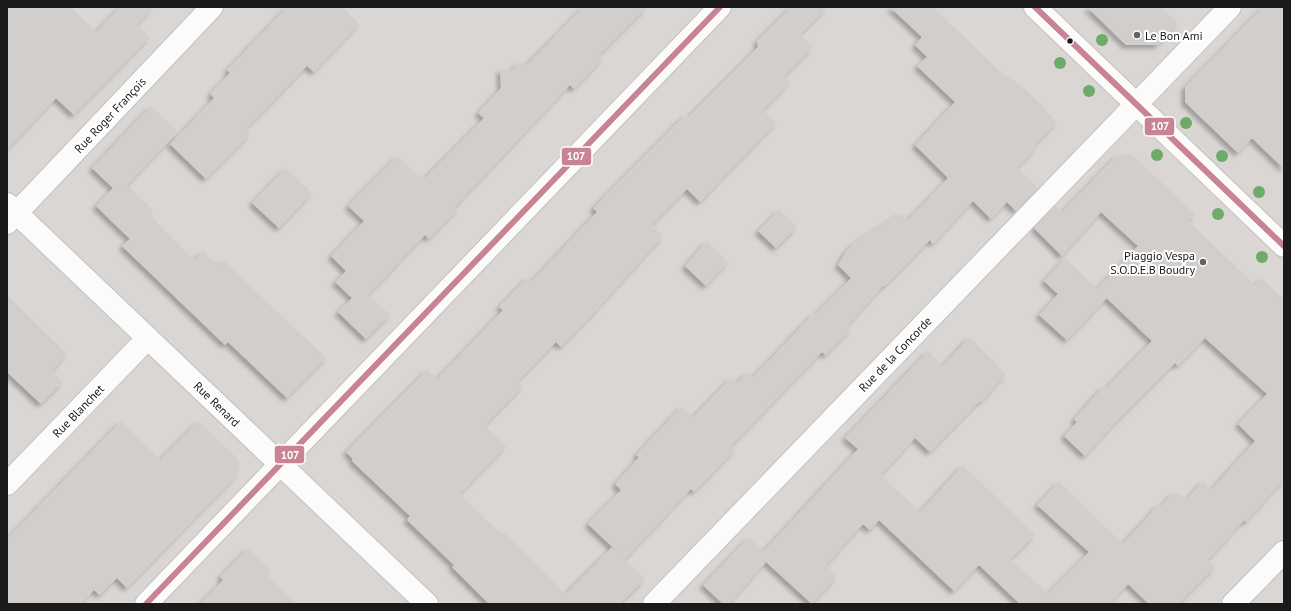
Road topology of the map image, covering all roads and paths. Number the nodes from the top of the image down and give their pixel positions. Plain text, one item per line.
1 (212, 7) edge
2 (720, 7) edge
3 (1035, 7) edge
4 (1230, 7) edge
5 (1136, 104) junction
6 (10, 213) edge
7 (1284, 246) edge
8 (148, 338) junction
9 (281, 464) junction
10 (7, 484) edge
11 (1284, 552) edge
12 (146, 604) edge
13 (427, 604) edge
14 (654, 604) edge
15 (1233, 604) edge

1 - 6 street, Rue Roger François
2 - 9 street
3 - 5 street
4 - 5 street, Rue de la Concorde
5 - 7 street
5 - 14 street, Rue de la Concorde
6 - 8 street, Rue Renard
8 - 9 street, Rue Renard
8 - 10 street, Rue Blanchet
9 - 12 street
9 - 13 street, Rue Renard
11 - 15 street

